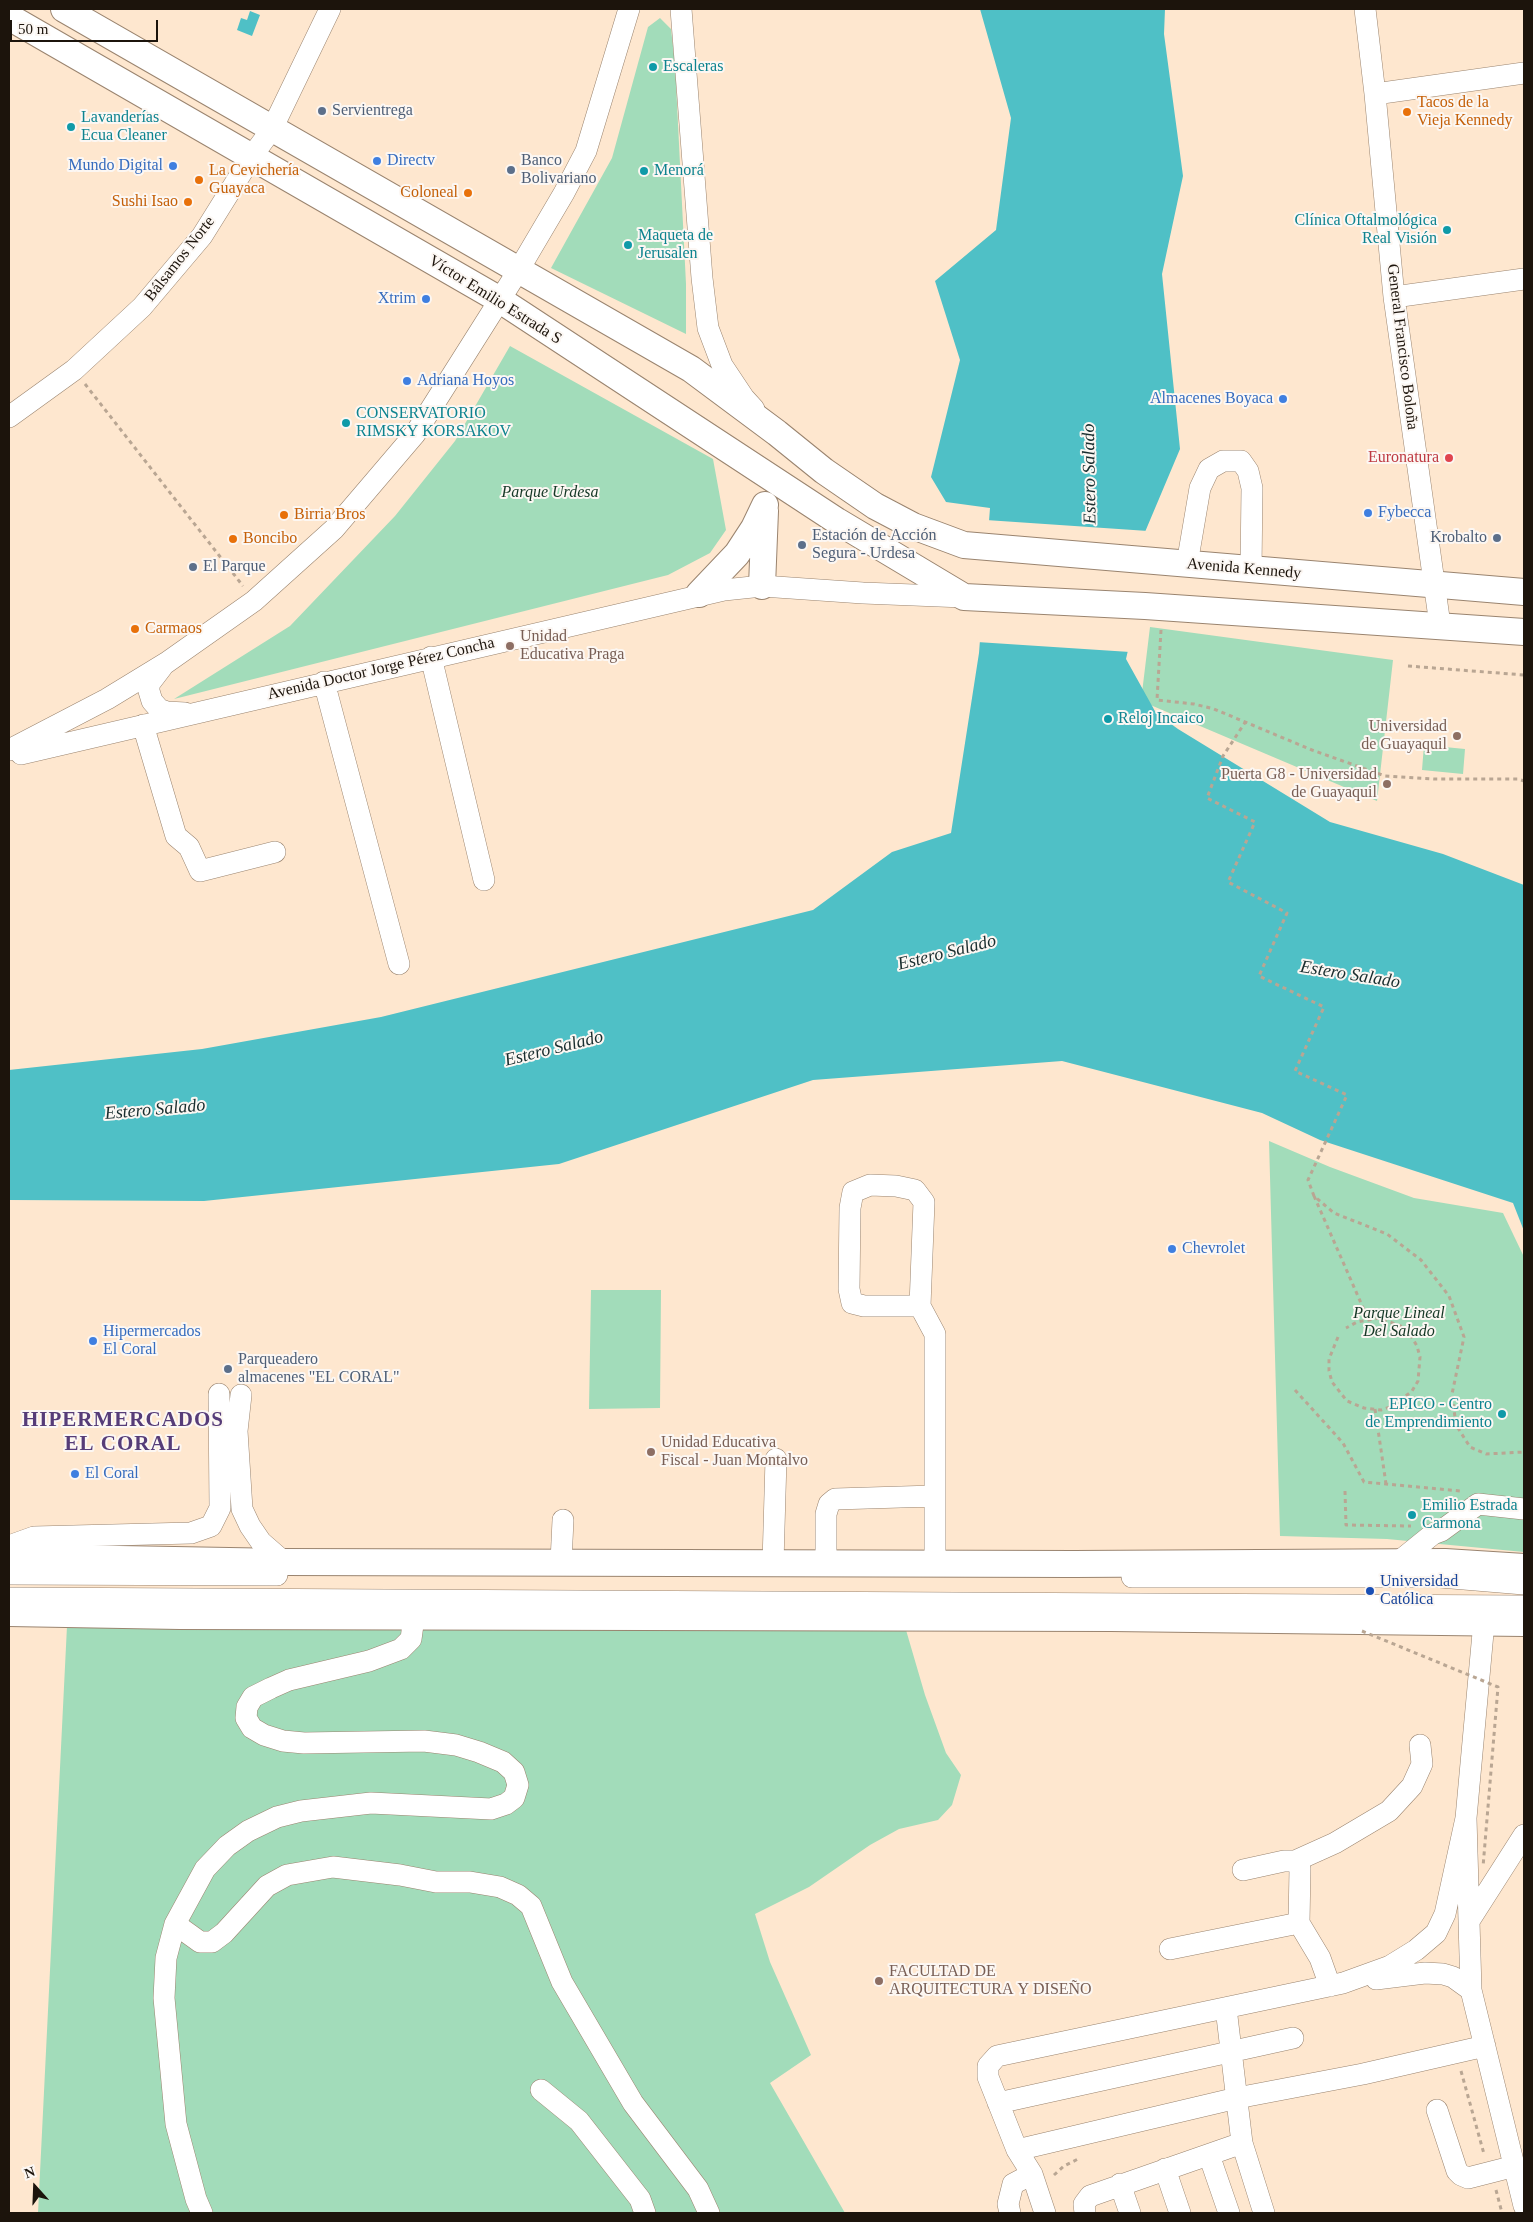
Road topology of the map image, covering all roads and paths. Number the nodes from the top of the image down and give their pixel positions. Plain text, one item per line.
1 (14, 9) edge
2 (64, 9) edge
3 (330, 9) edge
4 (1365, 9) edge
5 (629, 11) edge
6 (680, 14) edge
7 (9, 18) edge
8 (1524, 73) edge
9 (1375, 94) junction
10 (272, 129) junction
11 (252, 156) junction
12 (518, 271) junction
13 (1524, 279) edge
14 (1394, 297) junction
15 (500, 300) junction
16 (74, 370) junction
17 (9, 417) edge
18 (777, 433) junction
19 (771, 478) junction
20 (765, 505) junction
21 (964, 544) joint
22 (1187, 564) junction
23 (1251, 570) junction
24 (1434, 585) junction
25 (762, 586) junction
26 (1524, 592) edge
27 (698, 594) junction
28 (968, 597) junction
29 (254, 601) junction
30 (1154, 607) junction
31 (1440, 625) junction
32 (1524, 632) edge
33 (430, 657) junction
34 (166, 663) junction
35 (1408, 666) dead end
36 (1524, 675) edge
37 (324, 682) junction
38 (212, 709) junction
39 (1246, 721) junction
40 (143, 725) junction
41 (9, 750) edge
42 (9, 757) edge
43 (1524, 781) edge
44 (275, 852) dead end
45 (484, 880) dead end
46 (399, 964) dead end
47 (1314, 1196) junction
48 (920, 1306) junction
49 (1368, 1318) junction
50 (1346, 1328) dead end
51 (1338, 1336) dead end
52 (1295, 1390) dead end
53 (219, 1394) dead end
54 (241, 1395) dead end
55 (1375, 1410) junction
56 (228, 1431) junction
57 (1524, 1452) edge
58 (776, 1459) dead end
59 (1386, 1484) junction
60 (1408, 1486) dead end
61 (1345, 1491) dead end
62 (934, 1496) junction
63 (1524, 1509) edge
64 (562, 1520) dead end
65 (1384, 1526) dead end
66 (9, 1546) edge
67 (9, 1557) edge
68 (284, 1562) junction
69 (562, 1562) junction
70 (773, 1563) junction
71 (826, 1563) junction
72 (1397, 1563) junction
73 (935, 1564) junction
74 (1524, 1567) edge
75 (9, 1574) edge
76 (1524, 1584) edge
77 (9, 1598) edge
78 (1524, 1606) edge
79 (9, 1613) edge
80 (414, 1617) junction
81 (1484, 1622) junction
82 (1524, 1623) edge
83 (1362, 1631) dead end
84 (1420, 1746) dead end
85 (1466, 1818) junction
86 (1524, 1834) edge
87 (1295, 1861) junction
88 (1483, 1867) dead end
89 (1243, 1870) dead end
90 (1469, 1920) junction
91 (1299, 1922) junction
92 (175, 1924) junction
93 (1170, 1949) dead end
94 (1336, 1985) junction
95 (1471, 1990) junction
96 (1226, 2008) junction
97 (1293, 2038) dead end
98 (1485, 2046) junction
99 (1232, 2051) junction
100 (1454, 2068) dead end
101 (541, 2090) dead end
102 (1237, 2098) junction
103 (998, 2103) junction
104 (1437, 2110) dead end
105 (1242, 2143) junction
106 (1018, 2150) junction
107 (1088, 2155) dead end
108 (1209, 2155) junction
109 (1484, 2155) dead end
110 (1515, 2166) junction
111 (1165, 2169) junction
112 (1034, 2182) junction
113 (1494, 2183) dead end
114 (1120, 2184) junction
115 (1524, 2206) edge
116 (202, 2213) edge
117 (645, 2213) edge
118 (709, 2213) edge
119 (1010, 2213) edge
120 (1045, 2213) edge
121 (1085, 2213) edge
122 (1130, 2213) edge
123 (1180, 2213) edge
124 (1229, 2213) edge
125 (1264, 2213) edge
126 (1502, 2213) edge

1 - 7 street
2 - 10 main road, Víctor Emilio Estrada S
3 - 10 street, Bálsamos Norte
4 - 9 street, General Francisco Boloña
5 - 12 street
6 - 18 street
7 - 11 main road, Víctor Emilio Estrada S
8 - 9 street
9 - 14 street, General Francisco Boloña
10 - 11 street, Bálsamos Norte
10 - 12 main road, Víctor Emilio Estrada S
11 - 15 main road, Víctor Emilio Estrada S
11 - 16 street, Bálsamos Norte
12 - 15 street
12 - 18 main road, Víctor Emilio Estrada S
13 - 14 street
14 - 24 street, General Francisco Boloña
15 - 19 main road, Víctor Emilio Estrada S
15 - 29 street
16 - 17 street, Bálsamos Norte
16 - 29 path
18 - 21 main road, Víctor Emilio Estrada S
19 - 20 main road
19 - 28 main road, Víctor Emilio Estrada S
20 - 25 main road
20 - 27 main road
21 - 22 main road, Avenida Kennedy
22 - 23 main road, Avenida Kennedy
22 - 23 street
23 - 24 main road, Avenida Kennedy
24 - 26 main road, Avenida Kennedy
24 - 31 street, General Francisco Boloña
25 - 27 street, Avenida Doctor Jorge Pérez Concha
25 - 28 street, Avenida Doctor Jorge Pérez Concha
27 - 33 street, Avenida Doctor Jorge Pérez Concha
28 - 30 main road
29 - 34 street
30 - 31 main road
30 - 39 path
31 - 32 main road
33 - 37 street, Avenida Doctor Jorge Pérez Concha
33 - 45 street
34 - 38 street
34 - 41 street
35 - 36 path
37 - 38 street, Avenida Doctor Jorge Pérez Concha
37 - 46 street
38 - 40 street, Avenida Doctor Jorge Pérez Concha
39 - 43 path
39 - 47 path
40 - 42 street, Avenida Doctor Jorge Pérez Concha
40 - 44 street
47 - 49 path
47 - 57 path
48 - 48 street
48 - 62 street
49 - 50 path
49 - 55 path
51 - 55 path
52 - 59 path
53 - 56 street
54 - 56 street
55 - 59 path
56 - 66 street
56 - 68 street
58 - 70 street
59 - 60 path
61 - 65 path
62 - 71 street
62 - 73 street
63 - 72 street
64 - 69 street
67 - 68 main road
68 - 69 main road
69 - 70 main road
70 - 71 main road
71 - 73 main road
72 - 73 main road
72 - 74 main road
75 - 76 street
77 - 78 street
79 - 80 main road
80 - 81 main road
80 - 92 street
81 - 82 main road
81 - 85 street
83 - 88 path, bridge
84 - 87 street
85 - 90 street
85 - 94 street
86 - 90 street
87 - 89 street
87 - 91 street
90 - 95 street
91 - 93 street
91 - 94 street
92 - 116 street
92 - 118 street
94 - 95 street
94 - 96 street
95 - 98 street
96 - 99 street
96 - 103 street
97 - 99 street
98 - 102 street
98 - 110 street
99 - 102 street
99 - 103 street
100 - 109 path
101 - 117 street
102 - 105 street
102 - 106 street
103 - 106 street
104 - 110 street
105 - 108 street
105 - 125 street
106 - 112 street
107 - 112 path
108 - 111 street
108 - 124 street
110 - 115 street
111 - 114 street
111 - 123 street
112 - 119 street
112 - 120 street
113 - 126 path
114 - 121 street
114 - 122 street

